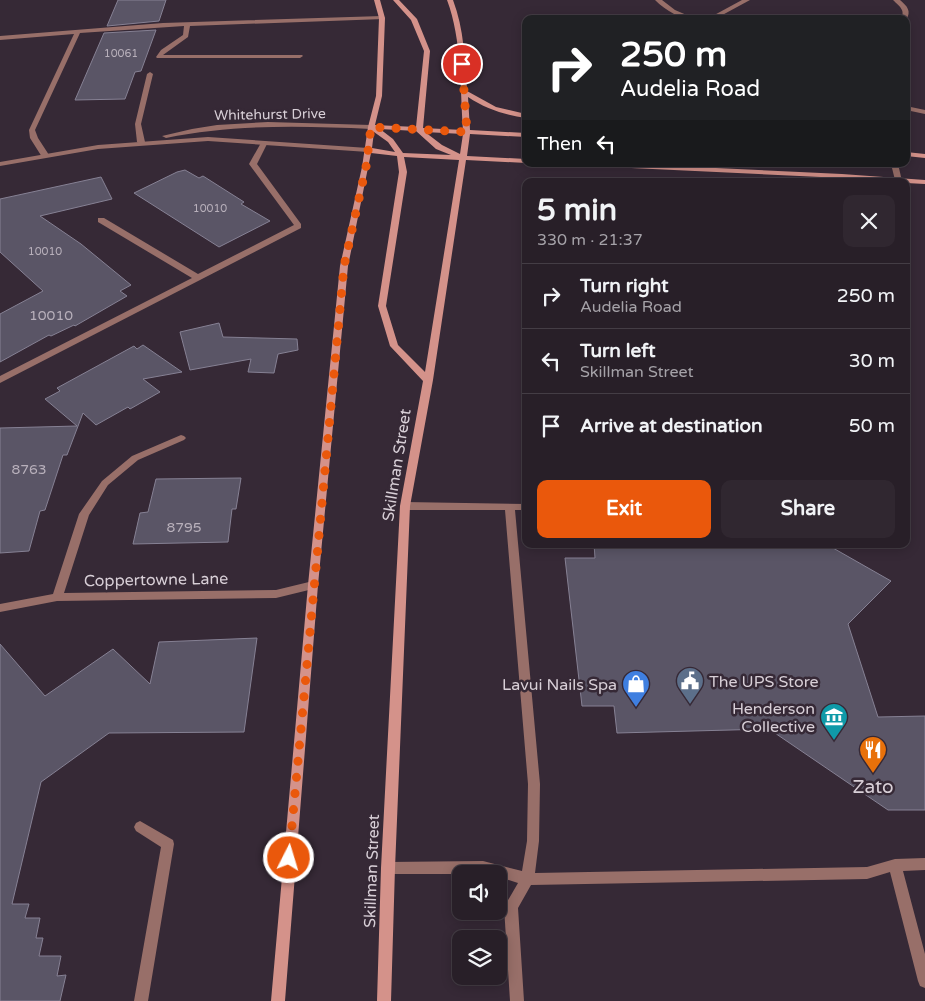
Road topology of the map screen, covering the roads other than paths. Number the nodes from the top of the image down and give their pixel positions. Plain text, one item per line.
1 (377, 0) edge
2 (396, 0) edge
3 (450, 0) edge
4 (658, 0) edge
5 (747, 0) edge
6 (896, 0) edge
7 (683, 15) edge
8 (718, 15) edge
9 (906, 15) edge
10 (382, 18) junction
11 (187, 24) junction
12 (78, 32) junction
13 (0, 38) edge
14 (300, 56) dead end
15 (150, 74) dead end
16 (465, 92) junction
17 (910, 109) edge
18 (925, 112) edge
19 (522, 115) edge
20 (371, 127) junction
21 (419, 130) junction
22 (467, 132) junction
23 (522, 135) edge
24 (141, 142) junction
25 (264, 142) junction
26 (368, 150) junction
27 (910, 154) edge
28 (45, 155) junction
29 (402, 155) junction
30 (925, 156) edge
31 (463, 158) junction
32 (522, 161) edge
33 (0, 164) edge
34 (652, 167) edge
35 (870, 178) edge
36 (910, 181) edge
37 (925, 182) edge
38 (101, 220) dead end
39 (198, 278) junction
40 (0, 380) edge
41 (428, 380) junction
42 (181, 438) dead end
43 (405, 506) junction
44 (510, 507) junction
45 (522, 507) edge
46 (314, 585) junction
47 (57, 597) junction
48 (0, 608) edge
49 (140, 827) dead end
50 (925, 864) edge
51 (895, 865) junction
52 (388, 868) junction
53 (527, 879) junction
54 (925, 982) edge
55 (141, 1001) edge
56 (278, 1001) edge
57 (384, 1001) edge
58 (517, 1001) edge

1 - 10 main road
2 - 21 main road
3 - 16 main road, Skillman Street
4 - 7 street
5 - 8 street
6 - 9 street
10 - 11 street
10 - 20 main road
11 - 12 street
11 - 14 street
12 - 13 street
12 - 28 street
15 - 24 street
16 - 19 main road
16 - 22 main road, Skillman Street
17 - 18 street
20 - 21 main road
20 - 24 street, Whitehurst Drive
20 - 26 main road
20 - 29 main road
21 - 22 main road
21 - 31 main road
22 - 23 main road
22 - 31 main road, Skillman Street
24 - 25 street, Whitehurst Drive
24 - 28 street, Whitehurst Drive
25 - 26 street, Whitehurst Drive
25 - 39 street
26 - 29 main road
26 - 46 main road
27 - 30 main road
28 - 33 street, Whitehurst Drive
29 - 31 main road
29 - 41 main road
31 - 32 main road
31 - 41 main road, Skillman Street
34 - 35 main road
36 - 37 main road
38 - 39 street
39 - 40 street
41 - 43 main road, Skillman Street
42 - 47 street
43 - 44 street
43 - 52 main road, Skillman Street
44 - 45 street
44 - 53 street
46 - 47 street, Coppertowne Lane
46 - 56 main road
47 - 48 street, Coppertowne Lane
49 - 55 street
50 - 51 street
51 - 53 street
51 - 54 street
52 - 53 street
52 - 57 main road, Skillman Street
53 - 58 street

